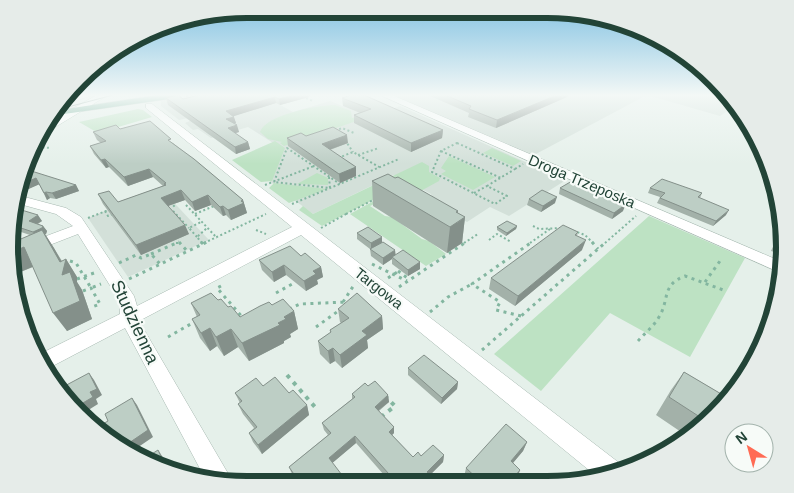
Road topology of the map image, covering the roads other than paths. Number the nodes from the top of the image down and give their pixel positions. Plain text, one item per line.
1 (169, 118) edge
2 (437, 118) edge
3 (22, 201) edge
4 (84, 223) junction
5 (311, 228) junction
6 (18, 252) edge
7 (776, 265) edge
8 (129, 318) junction
9 (48, 360) edge
10 (606, 468) edge
11 (216, 474) edge

1 - 5 street, Targowa
2 - 7 street, Droga Trzeposka
3 - 4 street, Studzienna
4 - 6 street
4 - 8 street, Studzienna
5 - 8 street
5 - 10 street, Targowa
8 - 9 street
8 - 11 street, Studzienna

